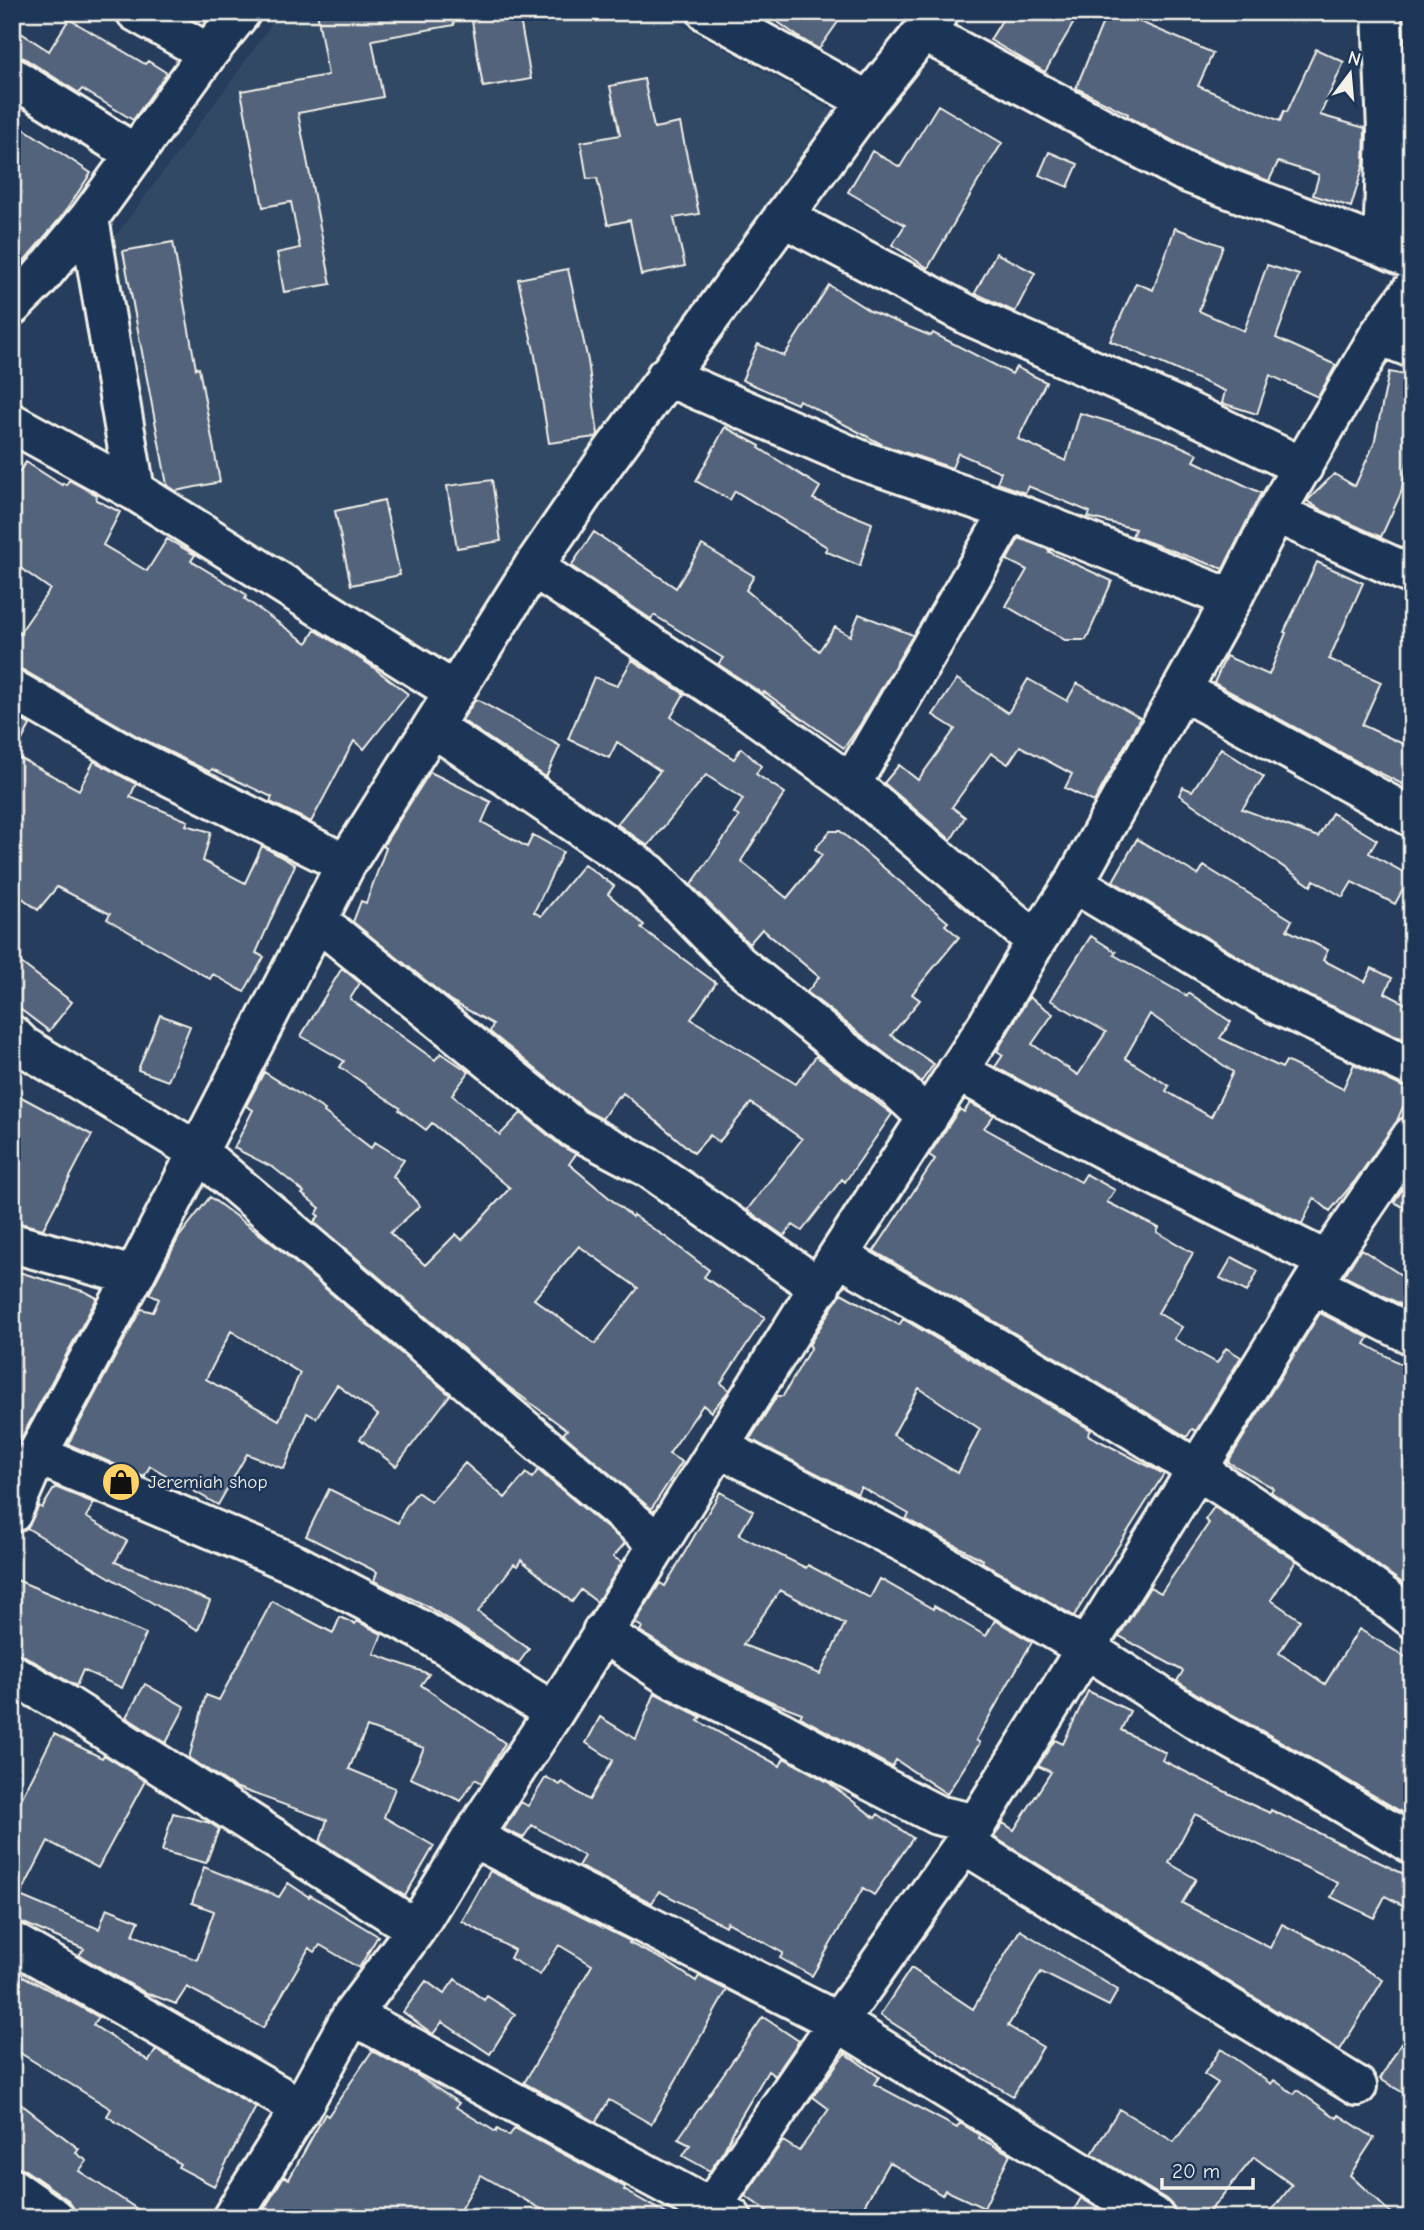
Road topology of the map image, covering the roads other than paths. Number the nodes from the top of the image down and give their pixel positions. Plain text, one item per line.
1 (136, 12) edge
2 (241, 12) edge
3 (707, 12) edge
4 (1382, 12) edge
5 (931, 22) edge
6 (208, 53) junction
7 (12, 77) edge
8 (869, 101) junction
9 (135, 155) junction
10 (783, 217) junction
11 (89, 218) junction
12 (1397, 253) edge
13 (1412, 289) edge
14 (12, 306) edge
15 (1395, 342) edge
16 (666, 376) junction
17 (12, 423) edge
18 (1303, 467) junction
19 (135, 491) junction
20 (1010, 511) junction
21 (1275, 513) junction
22 (533, 567) junction
23 (1412, 575) edge
24 (1232, 599) junction
25 (12, 688) edge
26 (1181, 690) junction
27 (455, 692) junction
28 (433, 727) junction
29 (850, 785) junction
30 (1412, 817) edge
31 (346, 864) junction
32 (1074, 883) junction
33 (318, 921) junction
34 (1036, 942) junction
35 (12, 1035) edge
36 (1412, 1067) edge
37 (957, 1071) junction
38 (928, 1118) junction
39 (1412, 1136) edge
40 (198, 1152) junction
41 (12, 1243) edge
42 (829, 1272) junction
43 (1320, 1273) junction
44 (134, 1276) junction
45 (1412, 1335) edge
46 (719, 1447) junction
47 (1198, 1468) junction
48 (22, 1480) edge
49 (658, 1543) junction
50 (1412, 1618) edge
51 (602, 1632) junction
52 (1087, 1649) junction
53 (12, 1674) edge
54 (554, 1712) junction
55 (971, 1834) junction
56 (472, 1837) junction
57 (1412, 1844) edge
58 (416, 1929) junction
59 (12, 1942) edge
60 (352, 2015) junction
61 (838, 2022) junction
62 (1357, 2087) dead end
63 (301, 2108) junction
64 (12, 2188) edge
65 (715, 2215) edge
66 (235, 2217) edge
67 (55, 2218) edge
68 (1155, 2218) edge

1 - 6 street
2 - 6 street
3 - 8 street
4 - 12 street
5 - 8 street
5 - 12 street
6 - 9 street
7 - 9 street
8 - 10 street
9 - 11 street
10 - 16 street
10 - 18 street
11 - 14 street
11 - 19 street
13 - 15 street
15 - 18 street
16 - 20 street
16 - 22 street
17 - 19 street
18 - 21 street
19 - 27 street
20 - 24 street
20 - 29 street
21 - 23 street
21 - 24 street
22 - 27 street
22 - 29 street
24 - 26 street
25 - 31 street
26 - 30 street
26 - 32 street
27 - 28 street
28 - 31 street
28 - 38 street
29 - 34 street
31 - 33 street
32 - 34 street
32 - 36 street
33 - 40 street
33 - 42 street
34 - 37 street
35 - 40 street
37 - 38 street
37 - 43 street
38 - 42 street
39 - 43 street
40 - 44 street
40 - 49 street
41 - 44 street
42 - 46 street
42 - 47 street
43 - 45 street
43 - 47 street
44 - 48 street
46 - 49 street
46 - 52 street
47 - 50 street
47 - 52 street
48 - 54 street
49 - 51 street
51 - 54 street
51 - 55 street
52 - 55 street
52 - 57 street
53 - 58 street
54 - 56 street
55 - 61 street
55 - 62 street
56 - 58 street
56 - 61 street
58 - 60 street
59 - 63 street
60 - 63 street
60 - 65 street
61 - 65 street
61 - 68 street
63 - 66 street
64 - 67 street

